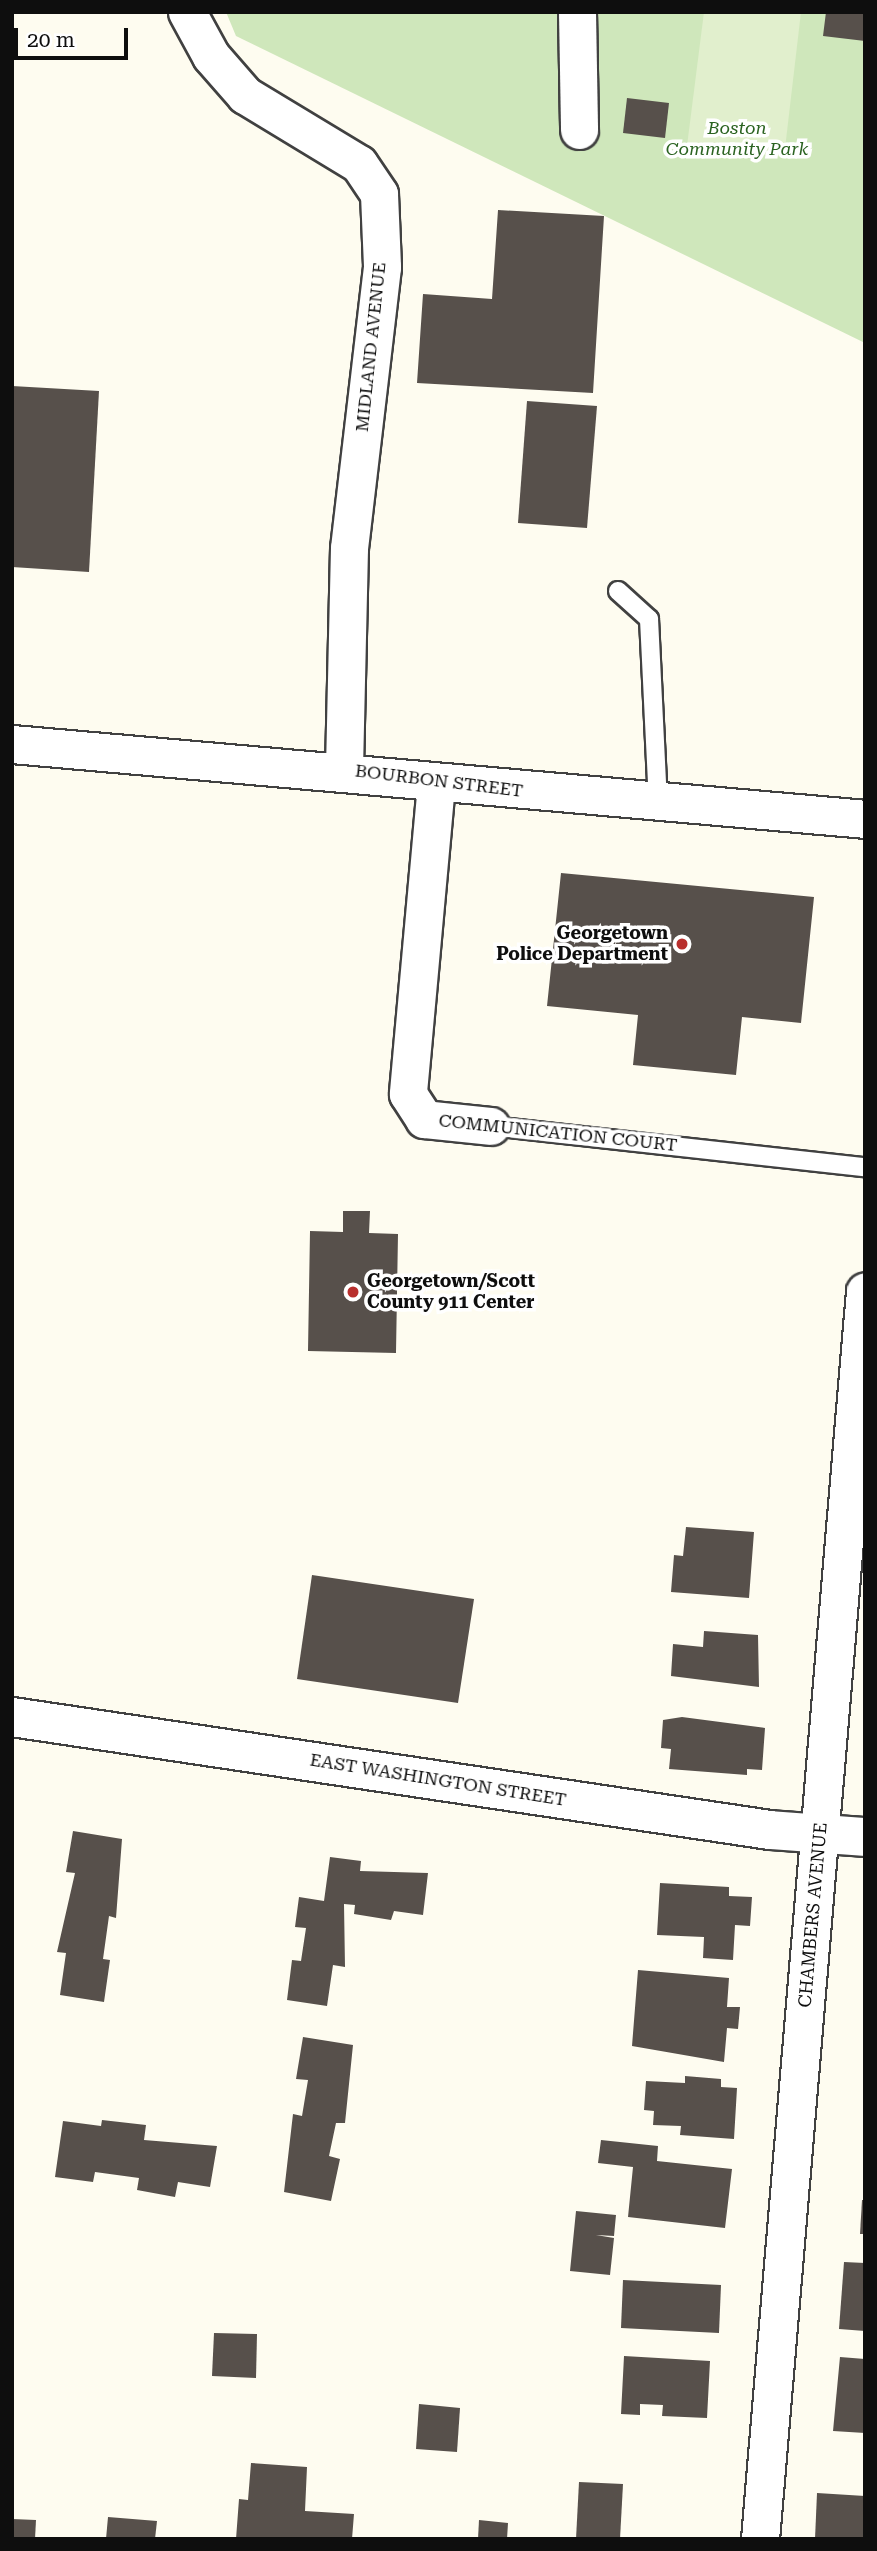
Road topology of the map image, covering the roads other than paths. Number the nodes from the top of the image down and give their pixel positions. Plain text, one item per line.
1 (187, 12) edge
2 (577, 12) edge
3 (579, 130) dead end
4 (618, 591) dead end
5 (12, 744) edge
6 (344, 769) junction
7 (436, 783) junction
8 (658, 803) junction
9 (865, 819) edge
10 (491, 1126) joint
11 (865, 1167) edge
12 (865, 1291) edge
13 (12, 1717) edge
14 (819, 1834) junction
15 (865, 1838) edge
16 (760, 2539) edge

1 - 6 street, MIDLAND AVENUE
2 - 3 street
4 - 8 lane
5 - 6 street, BOURBON STREET
6 - 7 street, BOURBON STREET
7 - 8 street, BOURBON STREET
7 - 10 street, COMMUNICATION COURT
8 - 9 street, BOURBON STREET
10 - 11 lane, COMMUNICATION COURT
12 - 14 street, CHAMBERS AVENUE
13 - 14 street, EAST WASHINGTON STREET
14 - 15 street, EAST WASHINGTON STREET
14 - 16 street, CHAMBERS AVENUE

